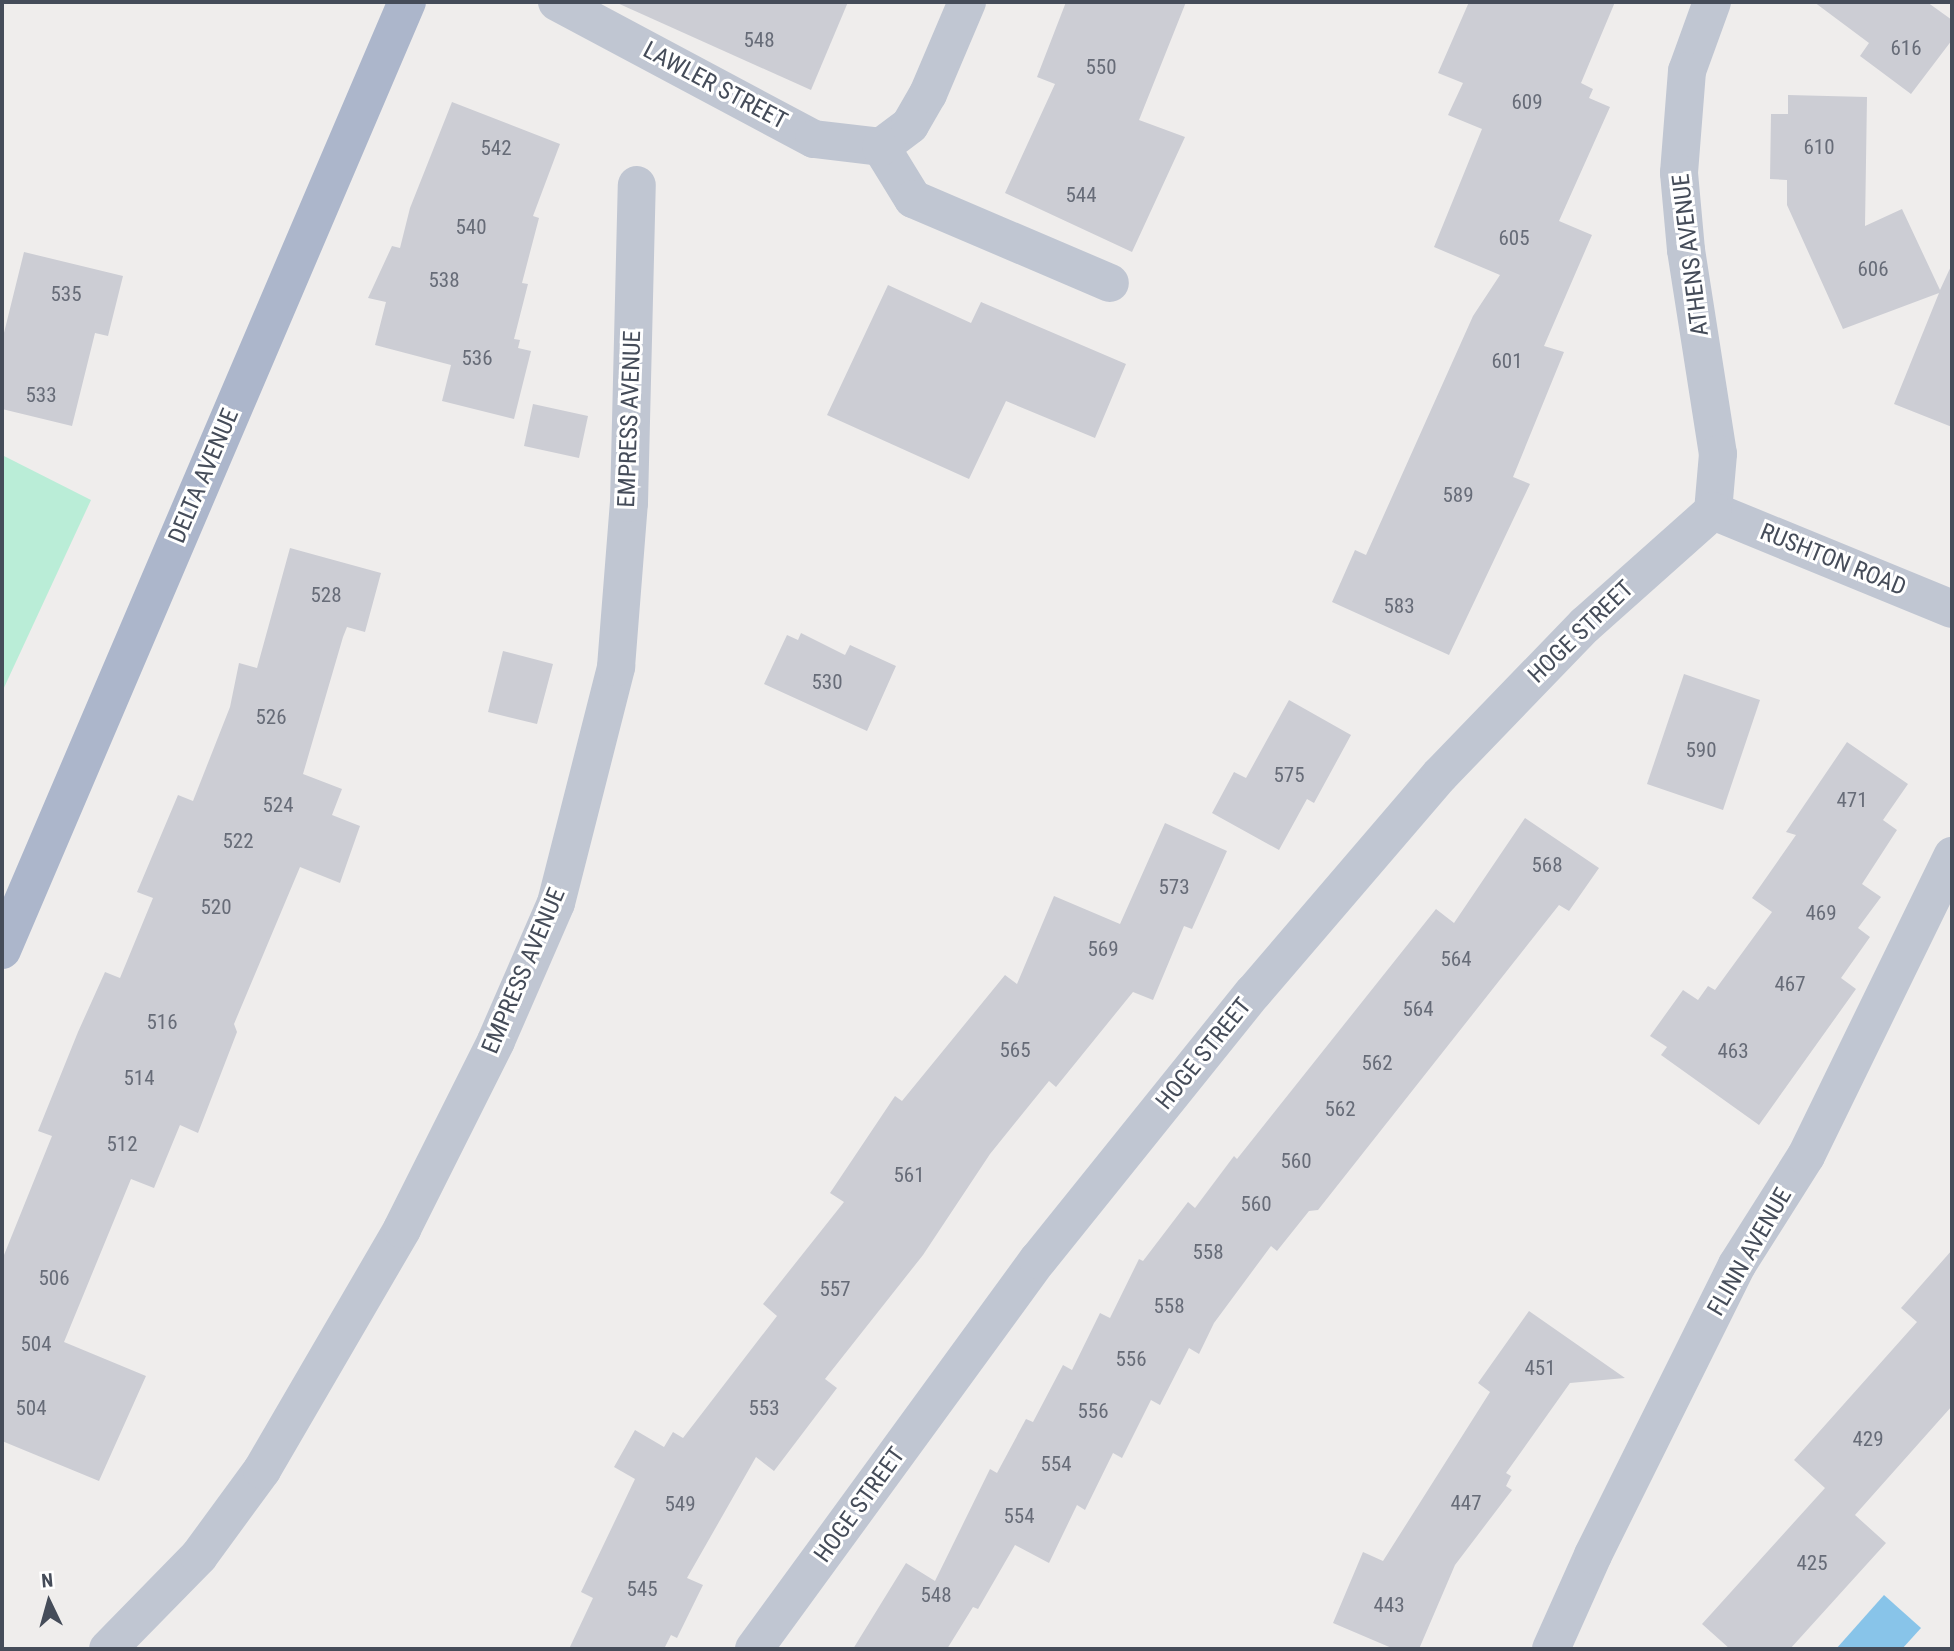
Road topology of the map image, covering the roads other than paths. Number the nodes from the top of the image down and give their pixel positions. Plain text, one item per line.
1 (407, 2) edge
2 (557, 2) edge
3 (967, 2) edge
4 (1712, 2) edge
5 (881, 147) junction
6 (637, 185) dead end
7 (1110, 283) dead end
8 (1713, 512) junction
9 (1952, 609) edge
10 (1952, 856) edge
11 (2, 950) edge
12 (108, 1649) edge
13 (754, 1649) edge
14 (1551, 1649) edge

1 - 11 main road, DELTA AVENUE
2 - 5 street, LAWLER STREET
3 - 5 street
4 - 8 street, ATHENS AVENUE
5 - 7 street
6 - 12 street, EMPRESS AVENUE
8 - 9 street, RUSHTON ROAD
8 - 13 street, HOGE STREET
10 - 14 street, FLINN AVENUE

